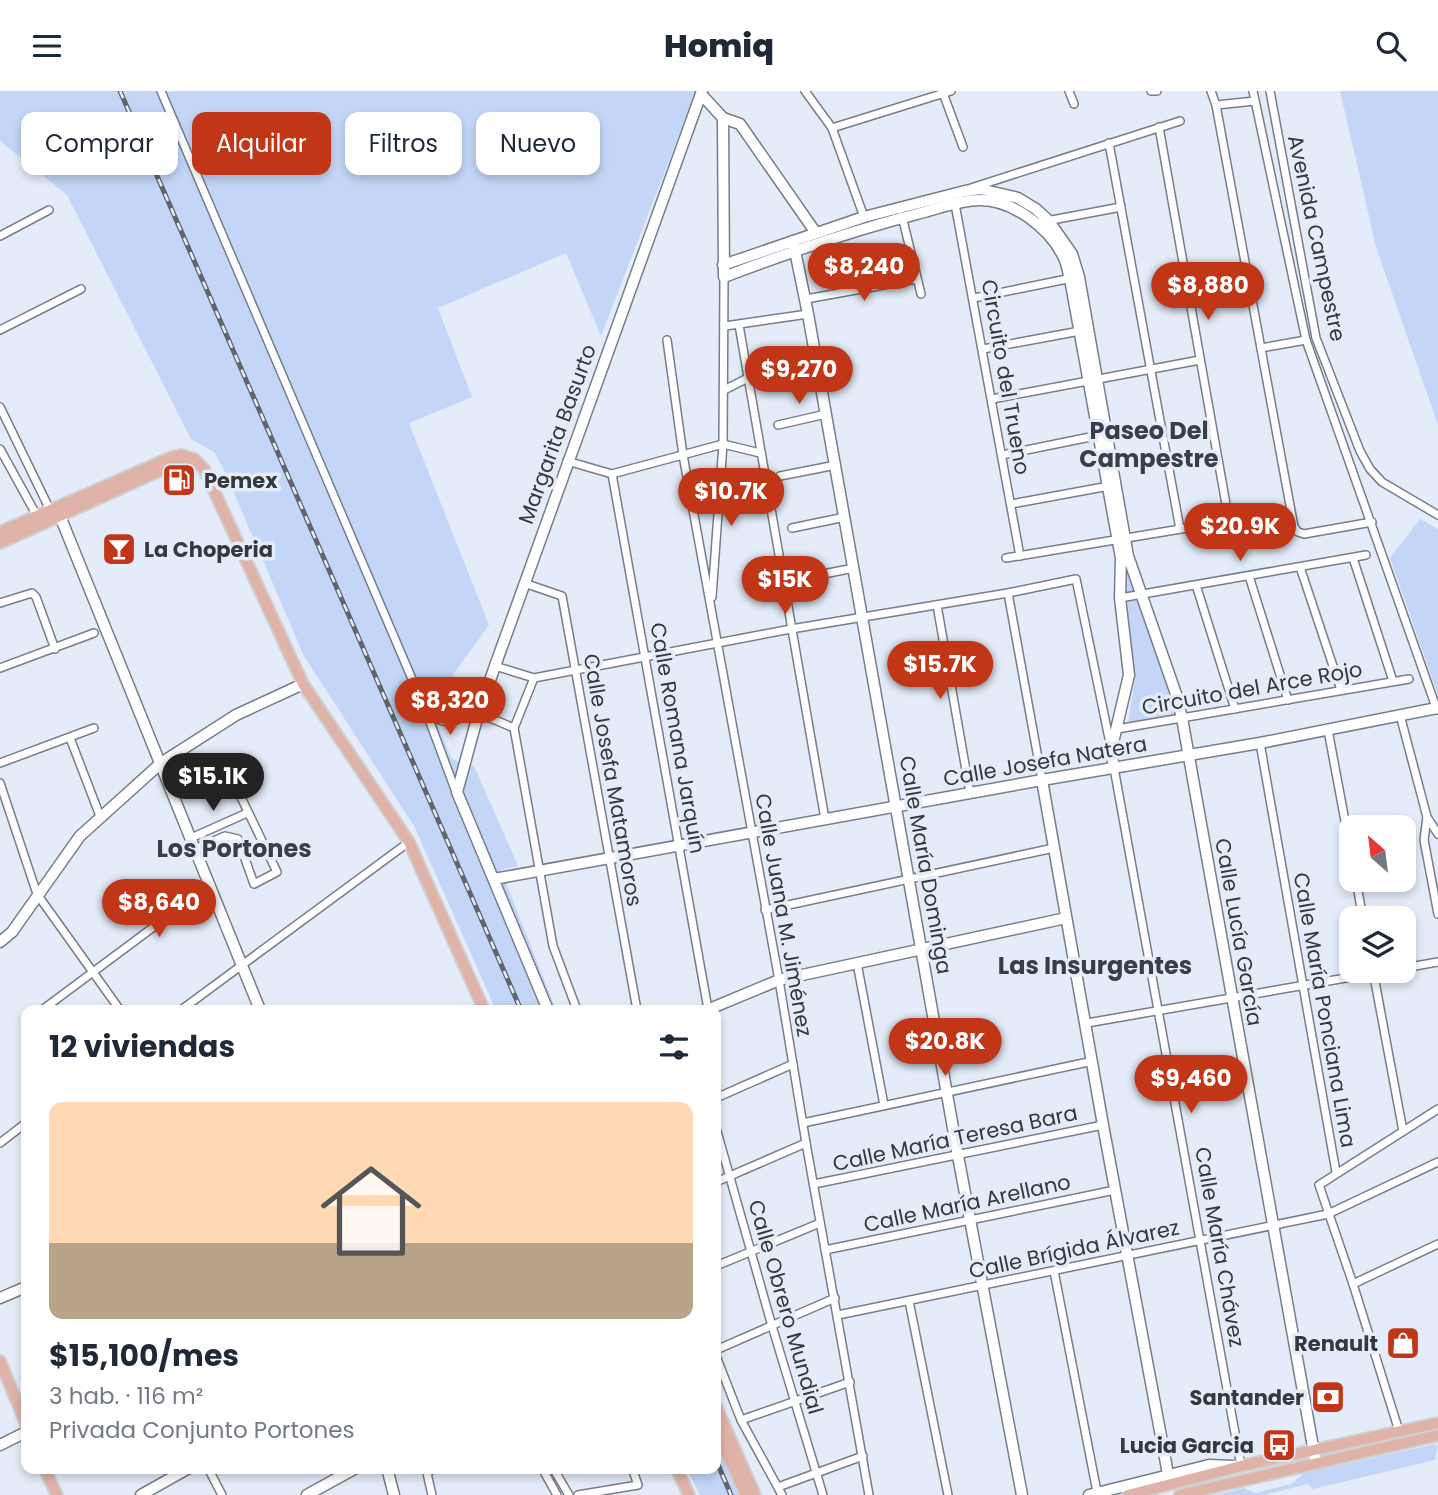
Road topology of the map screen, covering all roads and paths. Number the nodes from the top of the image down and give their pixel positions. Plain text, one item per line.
1 (161, 91) edge
2 (805, 91) edge
3 (1069, 91) edge
4 (1151, 91) edge
5 (1157, 91) edge
6 (1211, 91) edge
7 (1253, 91) edge
8 (1270, 91) edge
9 (702, 92) edge
10 (947, 92) edge
11 (1255, 101) junction
12 (1074, 104) dead end
13 (1216, 105) junction
14 (723, 118) junction
15 (1180, 121) dead end
16 (1159, 127) junction
17 (832, 128) junction
18 (1109, 143) junction
19 (963, 148) dead end
20 (965, 191) junction
21 (955, 204) junction
22 (1121, 207) junction
23 (49, 210) dead end
24 (901, 212) junction
25 (864, 217) junction
26 (1049, 221) junction
27 (1036, 223) junction
28 (816, 233) junction
29 (0, 236) edge
30 (794, 245) junction
31 (723, 265) junction
32 (724, 277) junction
33 (1075, 278) junction
34 (917, 279) junction
35 (81, 289) dead end
36 (921, 294) dead end
37 (974, 297) junction
38 (806, 299) junction
39 (808, 314) junction
40 (739, 325) junction
41 (725, 326) junction
42 (0, 330) edge
43 (1080, 331) junction
44 (667, 340) dead end
45 (1306, 340) junction
46 (1261, 348) junction
47 (983, 349) junction
48 (1200, 360) junction
49 (818, 364) junction
50 (1151, 369) junction
51 (748, 378) junction
52 (1094, 380) junction
53 (724, 390) junction
54 (992, 399) junction
55 (0, 407) edge
56 (827, 414) junction
57 (778, 425) dead end
58 (1100, 435) junction
59 (723, 444) junction
60 (0, 449) edge
61 (760, 453) junction
62 (683, 455) junction
63 (1002, 455) junction
64 (194, 459) junction
65 (567, 461) junction
66 (836, 465) junction
67 (612, 474) junction
68 (780, 476) dead end
69 (1109, 486) junction
70 (1011, 504) junction
71 (48, 515) junction
72 (1438, 515) edge
73 (845, 517) junction
74 (1373, 522) junction
75 (792, 528) dead end
76 (1180, 529) junction
77 (0, 532) edge
78 (1122, 538) junction
79 (0, 540) edge
80 (1366, 555) dead end
81 (1020, 556) junction
82 (1006, 558) dead end
83 (1353, 558) junction
84 (1300, 567) junction
85 (854, 568) junction
86 (1249, 576) junction
87 (783, 582) junction
88 (524, 583) junction
89 (1196, 585) junction
90 (1008, 593) junction
91 (1141, 593) junction
92 (1120, 598) junction
93 (0, 603) edge
94 (937, 604) junction
95 (712, 610) junction
96 (863, 617) junction
97 (791, 629) junction
98 (94, 633) dead end
99 (718, 644) junction
100 (55, 649) junction
101 (646, 657) junction
102 (495, 666) junction
103 (0, 668) edge
104 (575, 670) junction
105 (534, 678) junction
106 (1409, 678) dead end
107 (1393, 681) junction
108 (303, 684) junction
109 (1341, 690) junction
110 (1288, 700) junction
111 (1235, 709) junction
112 (1437, 710) edge
113 (427, 714) junction
114 (478, 715) junction
115 (1400, 715) junction
116 (1182, 718) junction
117 (94, 728) dead end
118 (514, 728) junction
119 (1117, 729) junction
120 (1328, 730) junction
121 (70, 738) junction
122 (1260, 744) junction
123 (1111, 751) junction
124 (1188, 756) junction
125 (0, 763) edge
126 (160, 763) junction
127 (1114, 768) junction
128 (1042, 780) junction
129 (0, 783) edge
130 (457, 792) junction
131 (239, 793) dead end
132 (970, 793) junction
133 (896, 807) junction
134 (247, 813) junction
135 (1344, 815) edge
136 (100, 816) junction
137 (1427, 817) junction
138 (825, 819) junction
139 (752, 832) junction
140 (1438, 834) edge
141 (191, 838) junction
142 (409, 842) junction
143 (679, 846) junction
144 (1054, 848) junction
145 (195, 849) junction
146 (610, 857) junction
147 (539, 871) junction
148 (494, 879) junction
149 (909, 880) junction
150 (210, 885) junction
151 (37, 894) junction
152 (765, 910) junction
153 (1438, 913) edge
154 (1066, 918) junction
155 (0, 941) edge
156 (921, 948) junction
157 (1438, 961) edge
158 (857, 963) junction
159 (241, 964) junction
160 (1416, 966) edge
161 (92, 970) junction
162 (1339, 979) edge
163 (779, 980) junction
164 (1375, 983) edge
165 (1302, 986) junction
166 (1232, 998) junction
167 (48, 1005) edge
168 (116, 1005) edge
169 (188, 1005) edge
170 (258, 1005) edge
171 (482, 1005) edge
172 (546, 1005) edge
173 (575, 1005) edge
174 (636, 1005) edge
175 (706, 1005) edge
176 (719, 1005) edge
177 (1159, 1010) junction
178 (1087, 1023) junction
179 (1093, 1061) junction
180 (793, 1063) junction
181 (947, 1091) junction
182 (721, 1096) edge
183 (884, 1105) junction
184 (1438, 1109) edge
185 (803, 1123) junction
186 (1103, 1125) junction
187 (21, 1127) edge
188 (1403, 1131) junction
189 (0, 1143) edge
190 (806, 1143) junction
191 (721, 1145) edge
192 (958, 1156) junction
193 (1438, 1162) edge
194 (1336, 1172) junction
195 (730, 1175) junction
196 (721, 1180) edge
197 (814, 1184) junction
198 (1115, 1190) junction
199 (1328, 1214) junction
200 (970, 1221) junction
201 (820, 1223) junction
202 (1272, 1226) junction
203 (1198, 1241) junction
204 (1438, 1244) edge
205 (825, 1250) junction
206 (751, 1251) junction
207 (1128, 1255) junction
208 (721, 1264) edge
209 (1054, 1271) junction
210 (1353, 1284) junction
211 (982, 1286) junction
212 (21, 1289) edge
213 (0, 1298) edge
214 (835, 1298) junction
215 (909, 1301) junction
216 (838, 1315) junction
217 (772, 1326) junction
218 (721, 1348) edge
219 (0, 1361) edge
220 (721, 1369) edge
221 (850, 1382) junction
222 (794, 1401) junction
223 (21, 1412) edge
224 (721, 1417) edge
225 (741, 1420) junction
226 (1438, 1423) edge
227 (1399, 1431) junction
228 (21, 1434) edge
229 (1438, 1435) edge
230 (721, 1442) edge
231 (0, 1445) edge
232 (1314, 1451) junction
233 (863, 1456) junction
234 (1315, 1463) junction
235 (1241, 1466) junction
236 (816, 1473) junction
237 (47, 1474) edge
238 (178, 1474) edge
239 (211, 1474) edge
240 (345, 1474) edge
241 (389, 1474) edge
242 (427, 1474) edge
243 (545, 1474) edge
244 (557, 1474) edge
245 (634, 1474) edge
246 (679, 1474) edge
247 (1168, 1474) junction
248 (780, 1491) edge
249 (1093, 1494) edge
250 (57, 1495) edge
251 (141, 1495) edge
252 (222, 1495) edge
253 (307, 1495) edge
254 (394, 1495) edge
255 (432, 1495) edge
256 (557, 1495) edge
257 (569, 1495) edge
258 (579, 1495) edge
259 (689, 1495) edge
260 (746, 1495) edge
261 (755, 1495) edge
262 (823, 1495) edge
263 (869, 1495) edge
264 (948, 1495) edge
265 (1022, 1495) edge
266 (1128, 1495) edge
267 (1180, 1495) edge

1 - 113 street
2 - 17 street
3 - 12 street
4 - 5 street
6 - 13 street
7 - 11 street
8 - 72 street, Avenida Campestre
9 - 14 street
9 - 65 street, Margarita Basurto
10 - 17 street
10 - 19 street
11 - 13 street
11 - 45 street
13 - 46 street
14 - 28 street
14 - 31 street
15 - 16 street
16 - 18 street
16 - 48 street
17 - 25 street
18 - 20 street
18 - 22 street
20 - 24 street
20 - 26 street
21 - 24 street
21 - 27 street
21 - 37 street, Circuito del Trueno
22 - 26 street
22 - 50 street
23 - 29 street
24 - 25 street
24 - 30 street
24 - 34 street
25 - 28 street
26 - 27 street
26 - 33 street
27 - 33 street
28 - 30 street
30 - 31 street
30 - 32 street
30 - 38 street, Calle María Dominga
31 - 32 street
32 - 41 street
33 - 37 street
33 - 43 street
33 - 52 street
34 - 36 street
34 - 38 street
35 - 42 street
37 - 47 street, Circuito del Trueno
38 - 39 street, Calle María Dominga
39 - 40 street
39 - 49 street, Calle María Dominga
40 - 41 street
40 - 51 street
41 - 53 street
43 - 47 street
43 - 52 street
44 - 62 street, Calle Juana M. Jiménez
45 - 46 street
45 - 74 street
46 - 74 street
47 - 54 street, Circuito del Trueno
48 - 50 street
48 - 76 street
49 - 51 street
49 - 56 street, Calle María Dominga
50 - 52 street
50 - 76 street
51 - 53 street
51 - 61 street
52 - 54 street
52 - 58 street
52 - 78 street
53 - 59 street
54 - 63 street, Circuito del Trueno
55 - 71 street
56 - 57 street
56 - 66 street, Calle María Dominga
58 - 63 street
58 - 69 street
59 - 61 street
59 - 62 street
59 - 95 street
60 - 71 street
61 - 87 street
62 - 67 street
62 - 95 street, Calle Juana M. Jiménez
63 - 70 street, Circuito del Trueno
64 - 71 main road
64 - 71 main road
64 - 108 main road
65 - 67 street
65 - 88 street, Margarita Basurto
66 - 68 street
66 - 73 street, Calle María Dominga
67 - 101 street, Calle Romana Jarquín
69 - 70 street
69 - 78 street
70 - 81 street, Circuito del Trueno
71 - 77 main road
71 - 79 main road
71 - 79 street
71 - 126 street
73 - 75 street
73 - 85 street, Calle María Dominga
74 - 112 street
76 - 78 street
78 - 81 street
78 - 91 street, Calle Lucía García
78 - 92 street, Calle María Chávez
80 - 83 street
81 - 82 street
83 - 84 street
83 - 107 street, Circuito del Arce Rojo
84 - 86 street
84 - 109 street
85 - 87 street
85 - 96 street, Calle María Dominga
86 - 89 street
86 - 110 street
87 - 97 street
88 - 102 street, Margarita Basurto
88 - 104 street, Calle Josefa Matamoros
89 - 91 street
89 - 111 street
90 - 94 street
90 - 123 street
90 - 128 street
91 - 92 street
91 - 116 street, Calle Lucía García
92 - 119 street, Calle María Chávez
93 - 100 street
94 - 96 street
94 - 132 street
95 - 99 street, Calle Juana M. Jiménez
96 - 97 street
96 - 133 street, Calle María Dominga
97 - 99 street
97 - 138 street
98 - 100 street
99 - 101 street
99 - 139 street, Calle Juana M. Jiménez
100 - 103 street
101 - 104 street
101 - 143 street, Calle Romana Jarquín
102 - 105 street
102 - 114 street, Margarita Basurto
104 - 105 street
104 - 146 street, Calle Josefa Matamoros
105 - 118 street
106 - 107 street, Circuito del Arce Rojo
107 - 109 street, Circuito del Arce Rojo
108 - 126 street
108 - 142 main road
109 - 110 street, Circuito del Arce Rojo
110 - 111 street, Circuito del Arce Rojo
111 - 116 street, Circuito del Arce Rojo
112 - 115 street, Calle Josefa Natera
113 - 114 street
113 - 130 street
114 - 118 street
114 - 130 street, Margarita Basurto
115 - 120 street, Calle Josefa Natera
115 - 137 street
116 - 119 street, Circuito del Arce Rojo
116 - 124 street, Calle Lucía García
117 - 121 street
118 - 147 street
119 - 123 street, Calle María Chávez
120 - 122 street, Calle Josefa Natera
120 - 135 street
121 - 125 street
121 - 136 street
122 - 124 street, Calle Josefa Natera
122 - 165 street, Calle María Ponciana Lima
123 - 127 street, Calle María Chávez
124 - 127 street, Calle Josefa Natera
124 - 166 street, Calle Lucía García
126 - 136 street
126 - 141 street
127 - 128 street, Calle Josefa Natera
127 - 177 street, Calle María Chávez
128 - 132 street, Calle Josefa Natera
128 - 144 street
129 - 151 street
130 - 148 street
131 - 134 street
132 - 133 street, Calle Josefa Natera
133 - 138 street, Calle Josefa Natera
133 - 149 street, Calle María Dominga
134 - 141 street
134 - 145 street
136 - 151 street
137 - 140 street
137 - 153 street
138 - 139 street, Calle Josefa Natera
139 - 143 street, Calle Josefa Natera
139 - 152 street, Calle Juana M. Jiménez
141 - 145 street
142 - 159 street
142 - 171 main road
143 - 146 street, Calle Josefa Natera
143 - 175 street, Calle Romana Jarquín
144 - 149 street
144 - 154 street
145 - 150 street
146 - 147 street, Calle Josefa Natera
146 - 174 street, Calle Josefa Matamoros
147 - 148 street, Calle Josefa Natera
147 - 173 street
148 - 172 street
149 - 152 street
149 - 156 street, Calle María Dominga
150 - 159 street
150 - 161 street
151 - 155 street
151 - 161 street
152 - 163 street, Calle Juana M. Jiménez
154 - 156 street
154 - 178 street
156 - 158 street
156 - 181 street, Calle María Dominga
157 - 160 street
158 - 163 street
158 - 183 street
159 - 169 street
159 - 170 street
161 - 167 street
161 - 168 street
162 - 165 street
163 - 176 street
163 - 180 street, Calle Juana M. Jiménez
164 - 188 street
165 - 166 street
165 - 194 street, Calle María Ponciana Lima
166 - 177 street
166 - 202 street, Calle Lucía García
177 - 178 street
177 - 203 street, Calle María Chávez
178 - 179 street
179 - 181 street
179 - 186 street
180 - 182 street
180 - 185 street, Calle Juana M. Jiménez
181 - 183 street
181 - 192 street, Calle María Dominga
183 - 185 street
184 - 188 street
185 - 190 street, Calle Juana M. Jiménez
186 - 192 street, Calle María Teresa Bara
186 - 198 street
187 - 189 street
188 - 194 street
190 - 195 street
190 - 197 street, Calle Juana M. Jiménez
191 - 195 street, Calle Obrero Mundial
192 - 197 street, Calle María Teresa Bara
192 - 200 street, Calle María Dominga
193 - 199 street, Calle Brígida Álvarez
194 - 199 street, Calle María Ponciana Lima
195 - 196 street
195 - 206 street, Calle Obrero Mundial
197 - 201 street, Calle Juana M. Jiménez
198 - 200 street, Calle María Arellano
198 - 207 street
199 - 202 street, Calle Brígida Álvarez
199 - 210 street, Calle María Ponciana Lima
200 - 205 street, Calle María Arellano
200 - 211 street, Calle María Dominga
201 - 205 street, Calle Juana M. Jiménez
201 - 206 street
202 - 203 street, Calle Brígida Álvarez
202 - 232 street, Calle Lucía García
203 - 207 street, Calle Brígida Álvarez
203 - 235 street, Calle María Chávez
204 - 210 street
205 - 214 street, Calle Juana M. Jiménez
206 - 208 street
206 - 217 street, Calle Obrero Mundial
207 - 209 street, Calle Brígida Álvarez
207 - 247 street
209 - 211 street, Calle Brígida Álvarez
209 - 249 street
210 - 227 street, Calle María Ponciana Lima
211 - 215 street, Calle Brígida Álvarez
211 - 265 street, Calle María Dominga
212 - 213 street
214 - 216 street, Calle Juana M. Jiménez
214 - 217 street
215 - 216 street, Calle Brígida Álvarez
215 - 264 street
216 - 221 street, Calle Juana M. Jiménez
217 - 218 street
217 - 222 street, Calle Obrero Mundial
219 - 223 main road
220 - 225 street
221 - 222 street
221 - 233 street, Calle Juana M. Jiménez
222 - 225 street
222 - 236 street, Calle Obrero Mundial
224 - 261 main road
225 - 248 street
226 - 227 main road
227 - 232 main road
228 - 231 street
229 - 234 main road
230 - 260 main road
232 - 234 street, Calle Lucía García
232 - 235 main road
233 - 236 street
233 - 263 street, Calle Juana M. Jiménez
234 - 267 main road
235 - 247 street
235 - 266 main road
236 - 248 street
236 - 262 street, Calle Obrero Mundial
237 - 250 main road
238 - 251 street
239 - 252 street
240 - 253 street
241 - 254 street
242 - 255 street
243 - 256 street
244 - 257 street
245 - 258 street
246 - 259 main road
247 - 249 street

